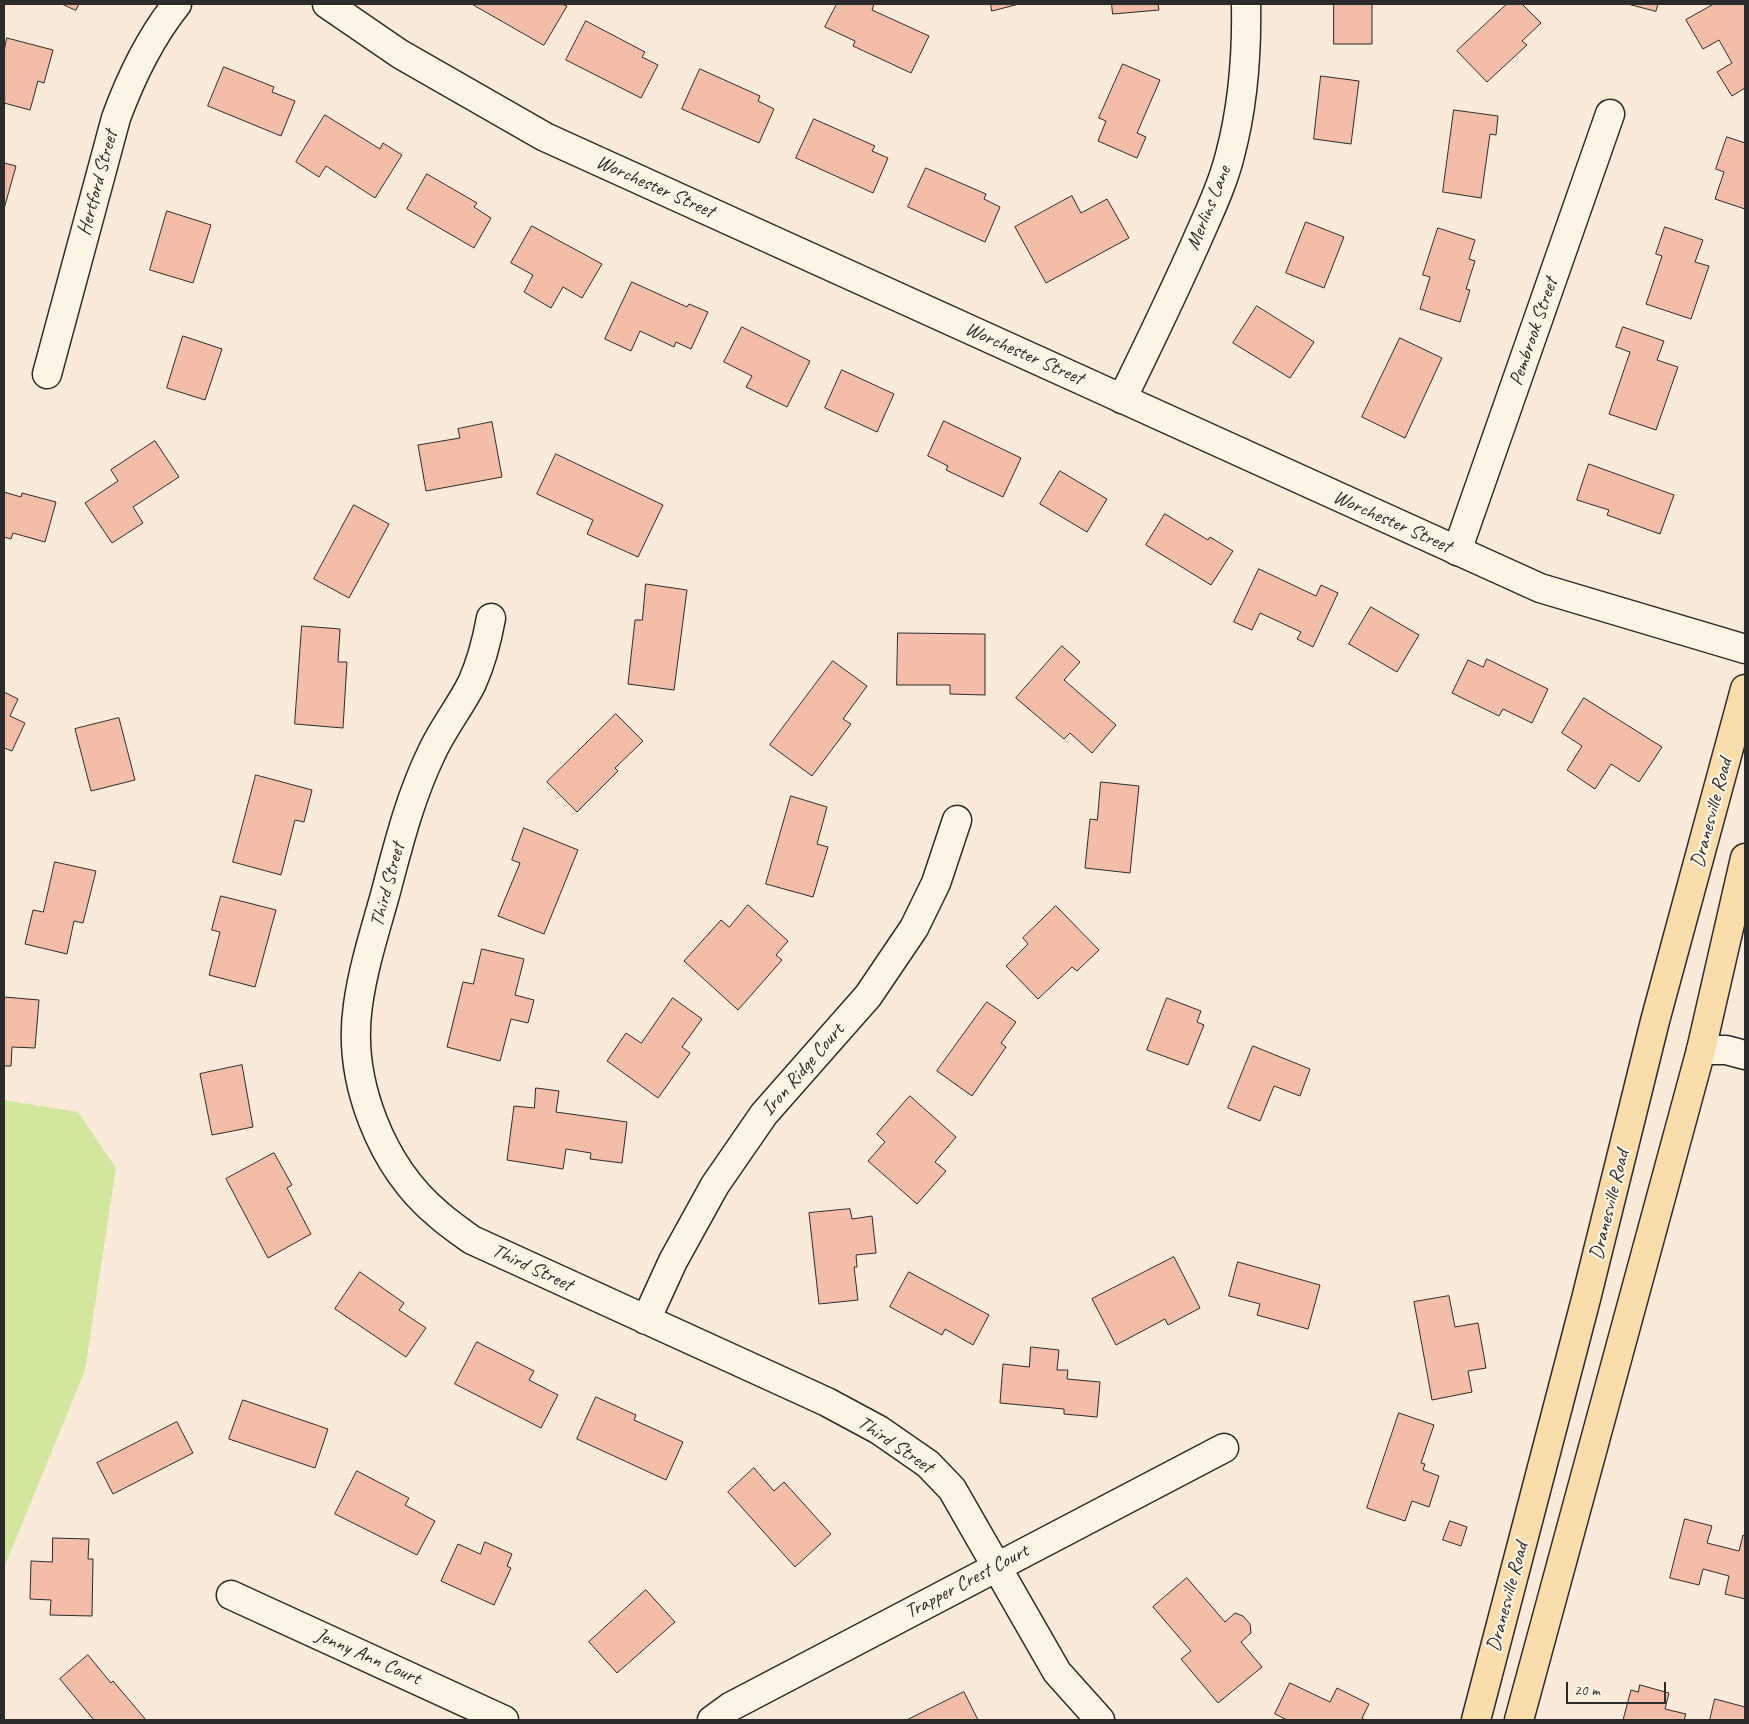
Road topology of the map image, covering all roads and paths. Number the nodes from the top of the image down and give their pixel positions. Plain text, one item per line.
1 (177, 4) edge
2 (327, 4) edge
3 (1246, 4) edge
4 (1610, 114) dead end
5 (47, 374) dead end
6 (1122, 399) junction
7 (1458, 551) junction
8 (491, 618) dead end
9 (1745, 649) edge
10 (1745, 689) edge
11 (957, 820) dead end
12 (1745, 858) edge
13 (1701, 1050) junction
14 (1745, 1056) edge
15 (646, 1320) junction
16 (1224, 1448) dead end
17 (997, 1566) junction
18 (231, 1594) dead end
19 (504, 1720) edge
20 (712, 1720) edge
21 (1100, 1720) edge
22 (1476, 1720) edge
23 (1519, 1720) edge

1 - 5 street, Hertford Street
2 - 6 street, Worchester Street
3 - 6 street, Merlins Lane
4 - 7 street, Pembrook Street
6 - 7 street, Worchester Street
7 - 9 street, Worchester Street
8 - 15 street, Third Street
10 - 22 main road, Dranesville Road
11 - 15 street, Iron Ridge Court
12 - 13 main road
13 - 14 street
13 - 23 main road
15 - 17 street, Third Street
16 - 17 street, Trapper Crest Court
17 - 20 street, Trapper Crest Court
17 - 21 street, Third Street
18 - 19 street, Jenny Ann Court

